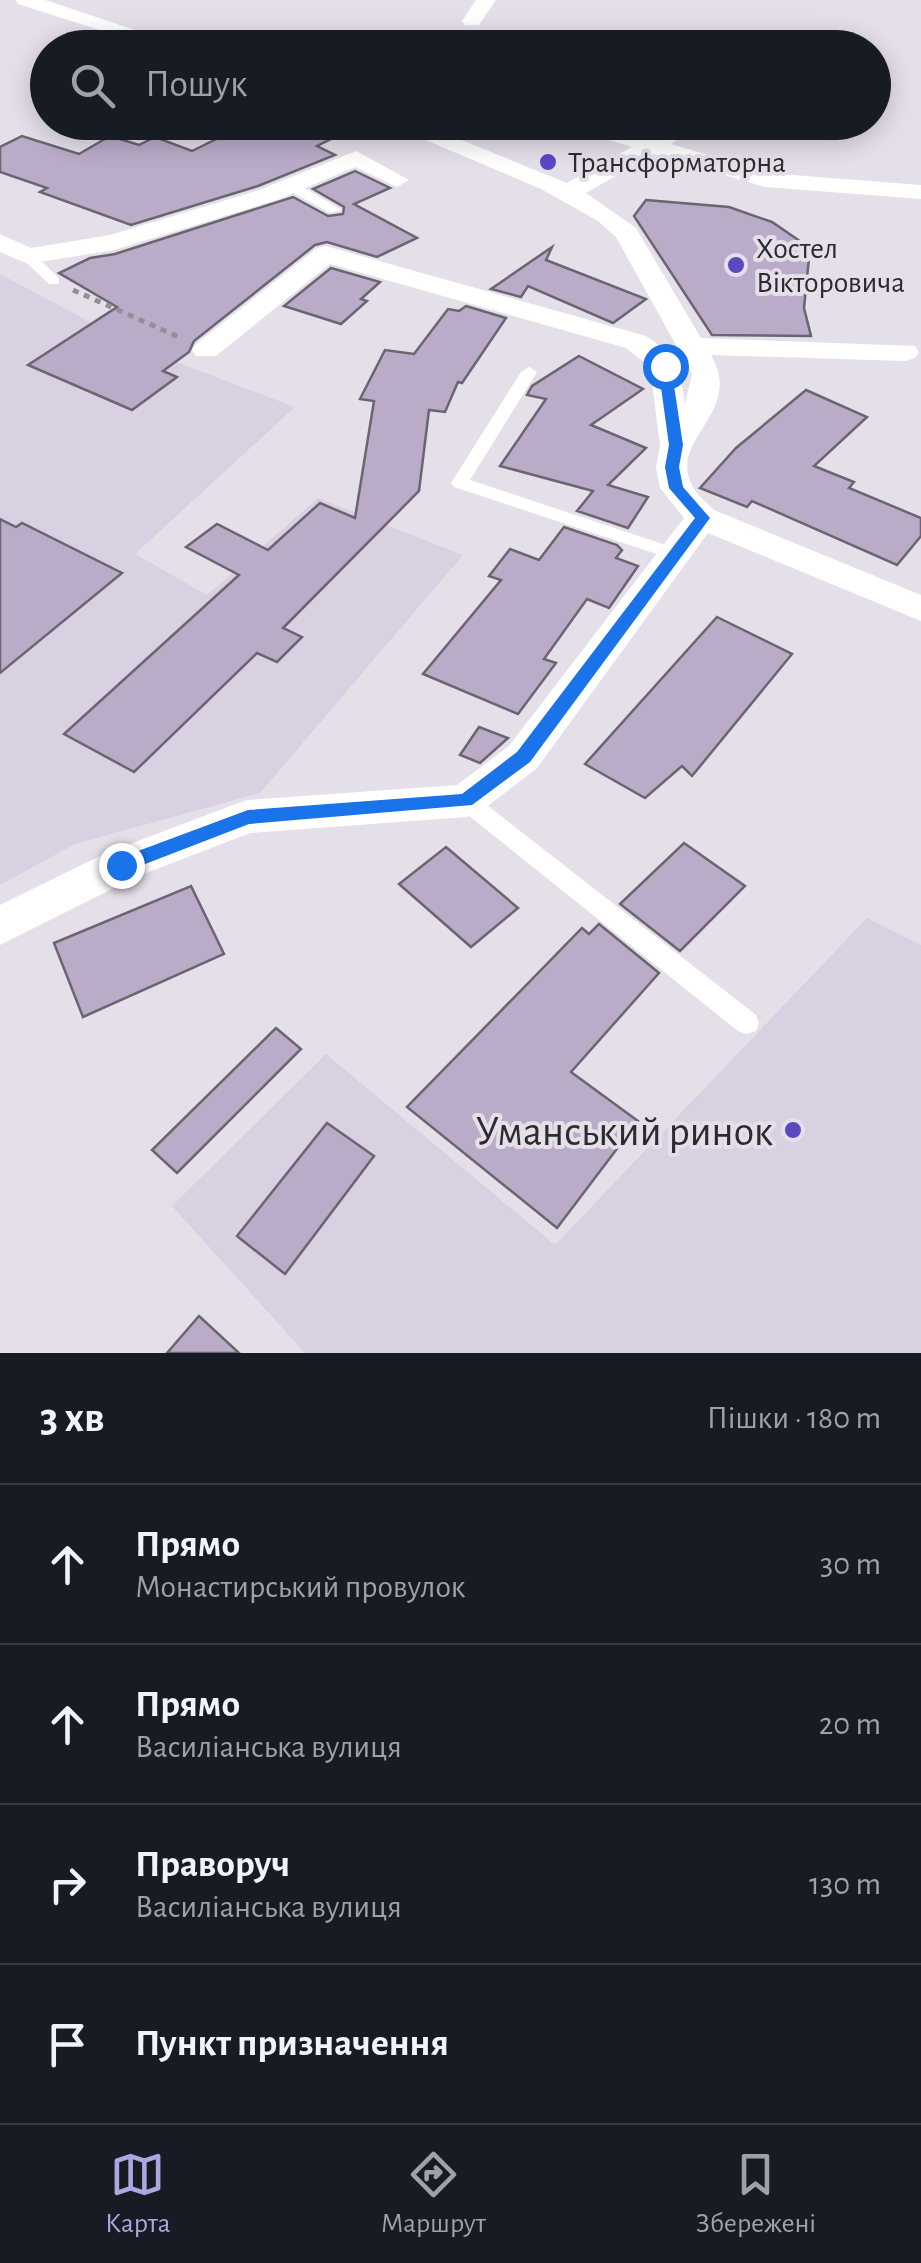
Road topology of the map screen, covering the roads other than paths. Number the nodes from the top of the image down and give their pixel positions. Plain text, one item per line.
1 (26, 0) edge
2 (486, 0) edge
3 (472, 21) dead end
4 (122, 30) edge
5 (442, 140) edge
6 (630, 140) edge
7 (659, 140) edge
8 (648, 146) junction
9 (397, 180) dead end
10 (291, 186) junction
11 (921, 192) edge
12 (566, 194) junction
13 (335, 210) dead end
14 (0, 242) edge
15 (28, 256) junction
16 (54, 282) road end
17 (694, 346) junction
18 (206, 350) road end
19 (905, 352) dead end
20 (528, 372) dead end
21 (676, 445) junction
22 (702, 518) junction
23 (678, 555) junction
24 (921, 610) edge
25 (466, 800) junction
26 (0, 926) edge
27 (747, 1023) dead end

1 - 4 street
2 - 3 street
5 - 12 street
6 - 8 street
7 - 8 street
8 - 11 street
8 - 12 street
9 - 10 street
10 - 13 lane
10 - 15 street
12 - 17 street
14 - 15 street
15 - 16 lane
17 - 19 street
17 - 21 street
18 - 21 street
20 - 23 lane
21 - 22 street
22 - 23 street
22 - 24 street
23 - 25 street
25 - 26 street
25 - 27 lane

